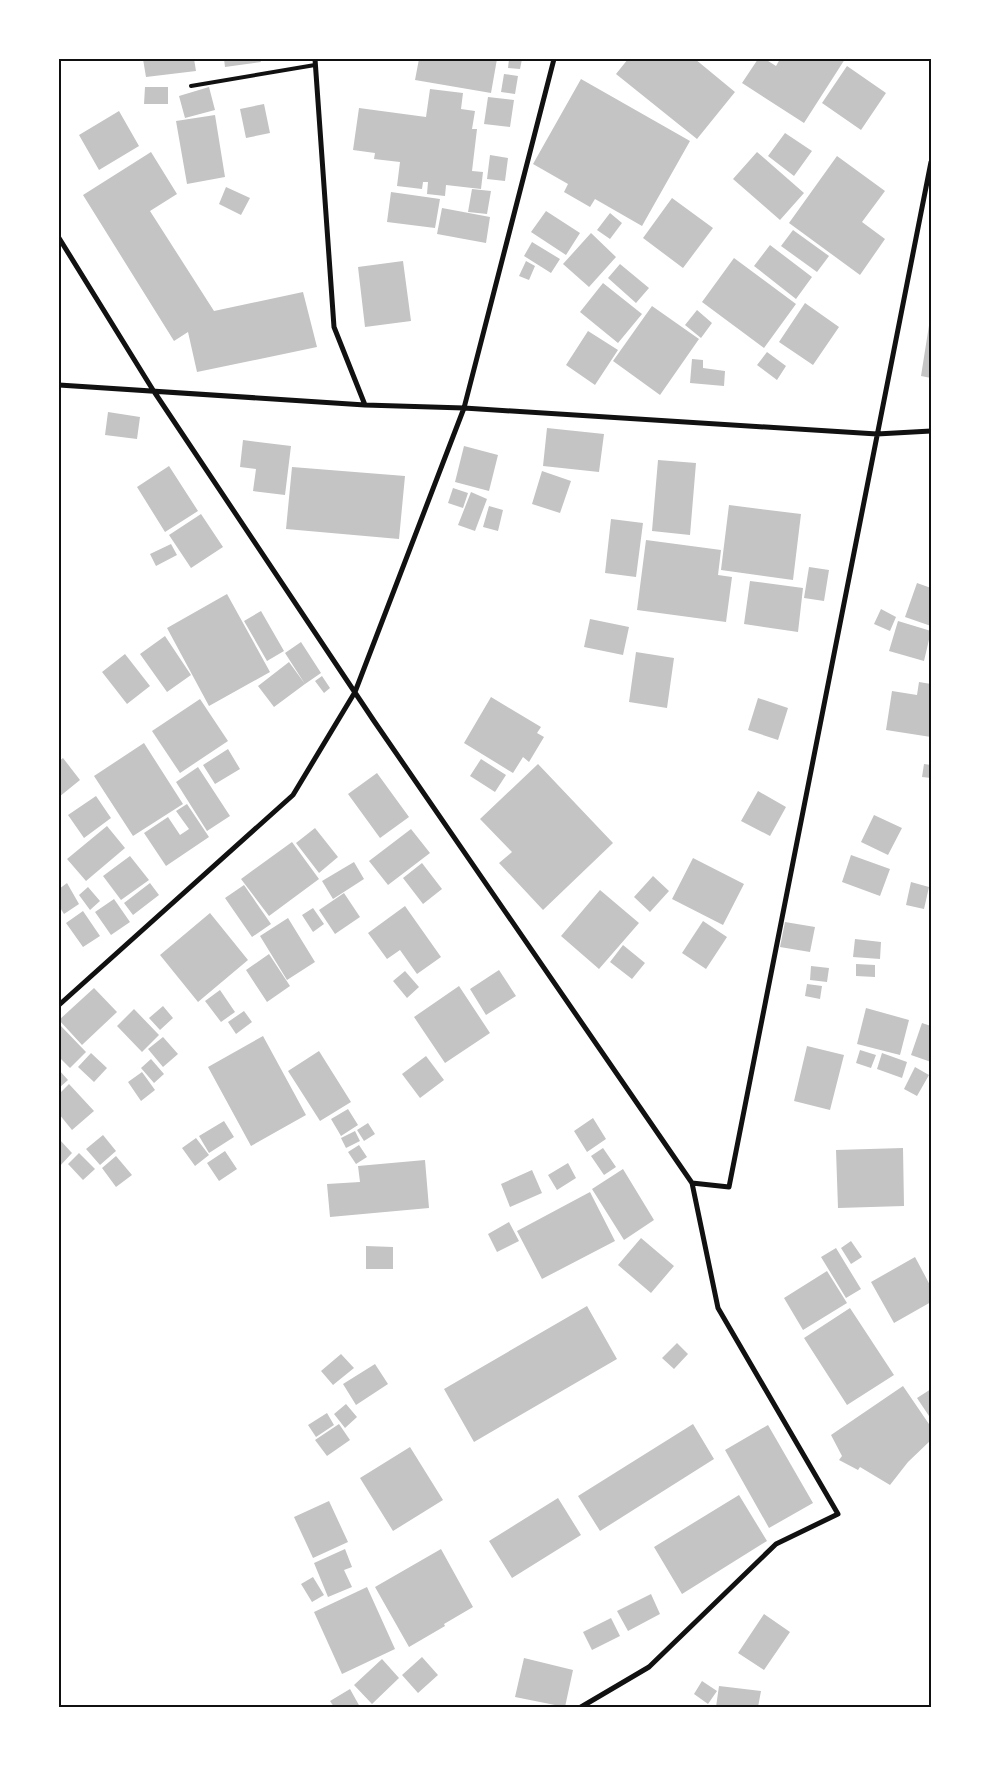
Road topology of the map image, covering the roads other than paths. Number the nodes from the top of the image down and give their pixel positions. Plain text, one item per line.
1 (315, 59) edge
2 (554, 59) edge
3 (315, 65) junction
4 (191, 86) dead end
5 (931, 162) edge
6 (59, 238) edge
7 (59, 385) edge
8 (153, 390) junction
9 (365, 405) junction
10 (464, 408) junction
11 (931, 431) edge
12 (877, 434) junction
13 (355, 692) junction
14 (59, 1005) edge
15 (692, 1183) junction
16 (581, 1707) edge

1 - 3 street
2 - 10 street
3 - 4 lane
3 - 9 street
5 - 12 street
6 - 8 street
7 - 8 street
8 - 9 street
8 - 13 street
9 - 10 street
10 - 12 street
10 - 13 street
11 - 12 street
12 - 15 street
13 - 14 street
13 - 15 street
15 - 16 street

